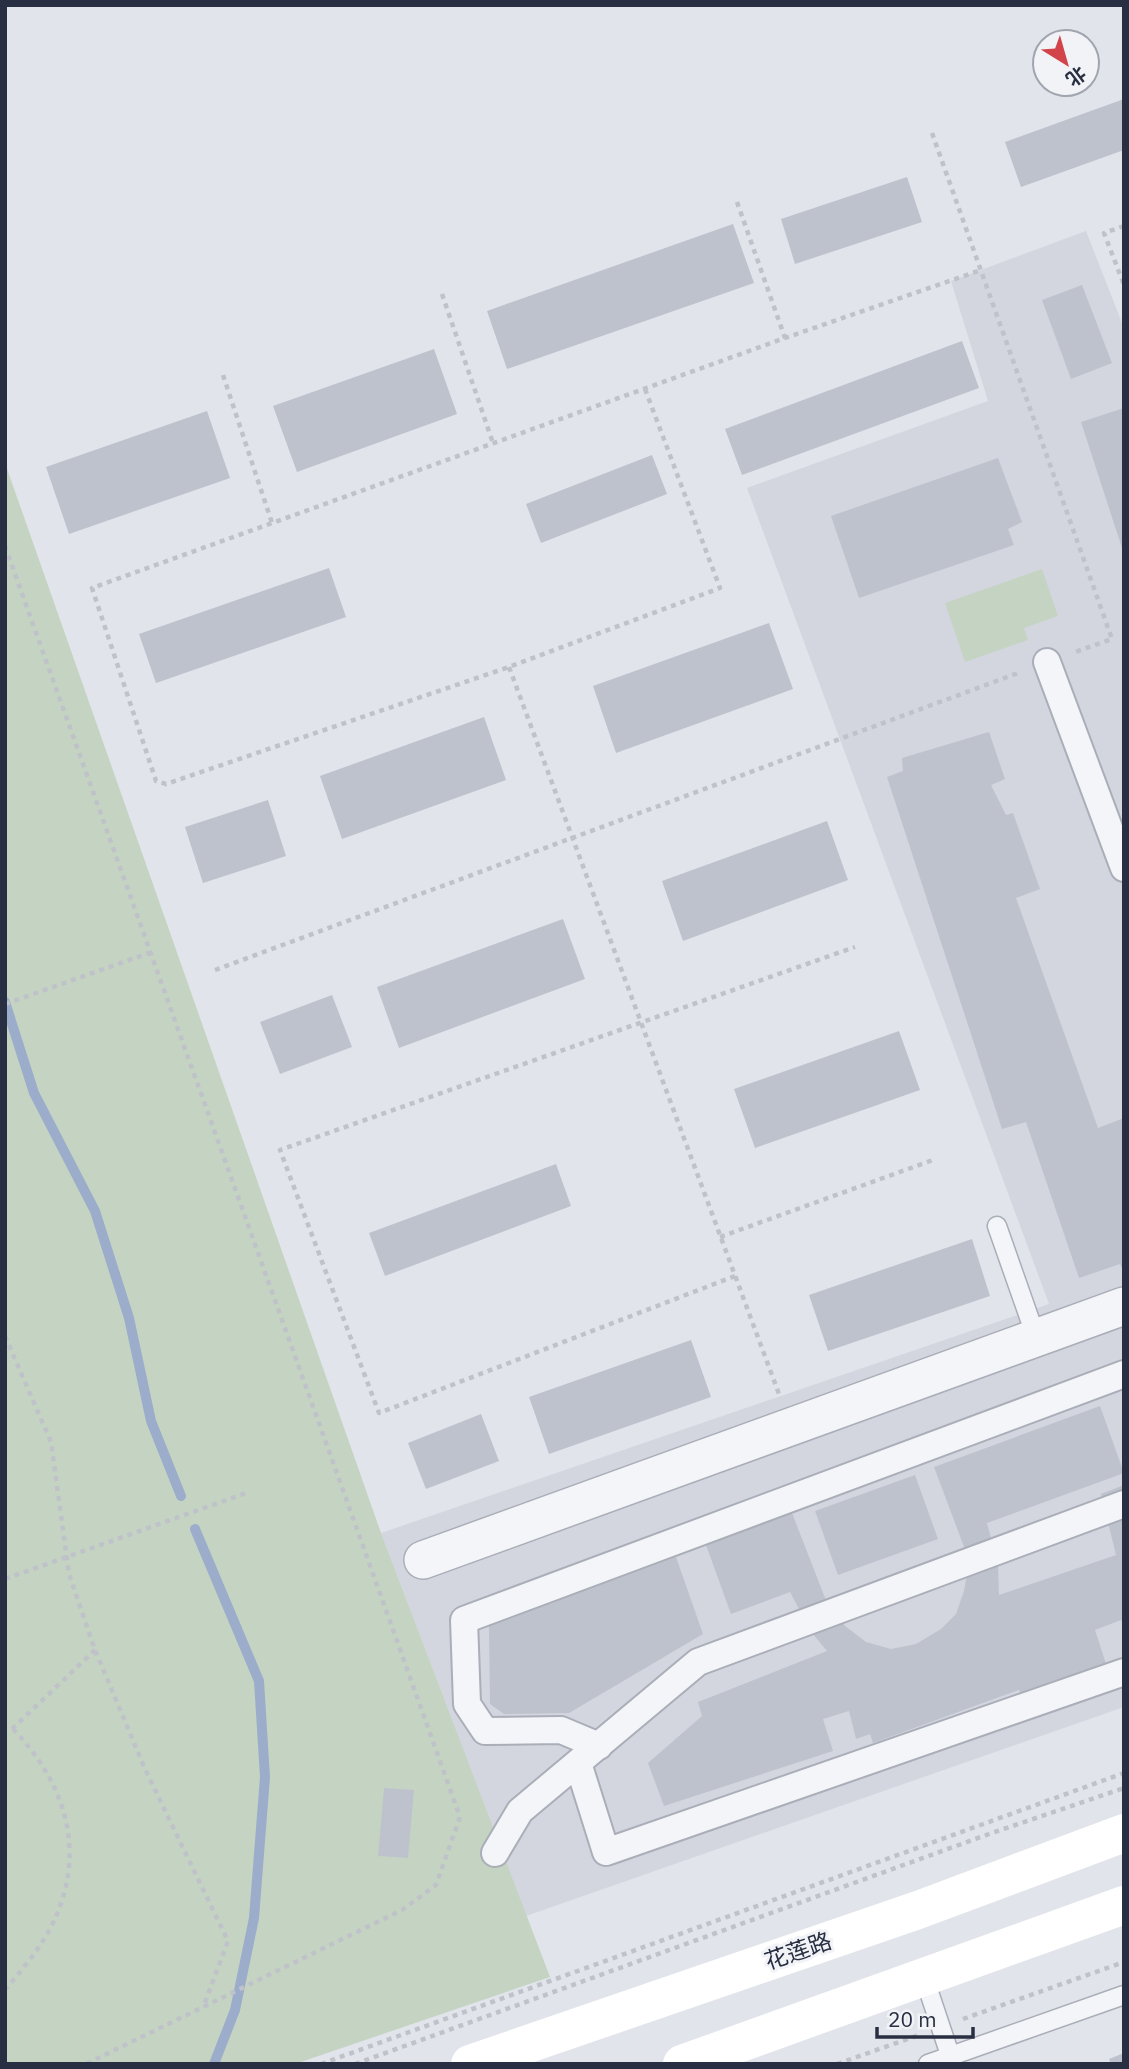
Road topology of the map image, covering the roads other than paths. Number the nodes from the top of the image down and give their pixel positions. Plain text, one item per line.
1 (1047, 662) road end
2 (1124, 868) edge
3 (997, 1226) dead end
4 (1124, 1306) edge
5 (1036, 1337) junction
6 (1124, 1374) edge
7 (1124, 1504) edge
8 (423, 1560) dead end
9 (1124, 1672) edge
10 (599, 1746) junction
11 (578, 1763) junction
12 (1124, 1833) edge
13 (495, 1853) dead end
14 (1124, 1905) edge
15 (924, 1977) junction
16 (1124, 1995) edge
17 (951, 2060) edge
18 (470, 2064) edge
19 (682, 2064) edge
20 (928, 2064) edge

1 - 2 street
3 - 5 lane
4 - 5 street
5 - 8 street
6 - 10 street
7 - 10 street
9 - 11 street
10 - 11 street
11 - 13 street
12 - 18 main road, 花莲路
14 - 15 main road
15 - 17 lane
15 - 19 main road
16 - 17 lane
17 - 20 lane

